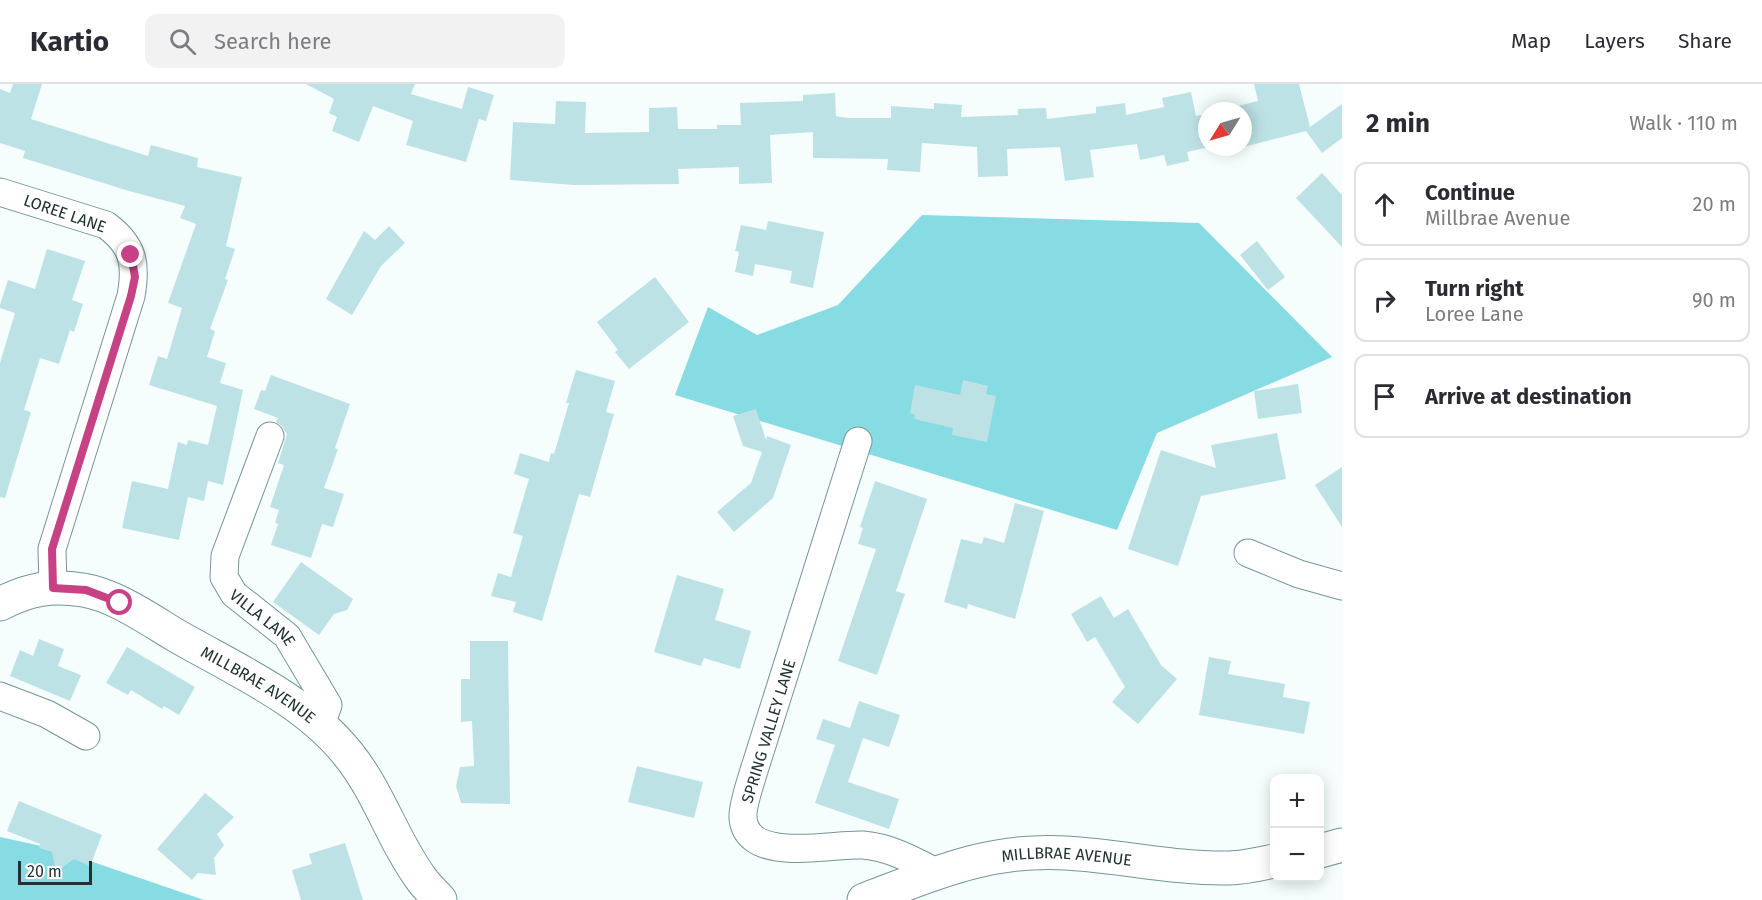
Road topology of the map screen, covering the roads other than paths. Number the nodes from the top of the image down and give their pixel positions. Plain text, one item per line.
1 (0, 192) edge
2 (270, 436) dead end
3 (858, 441) dead end
4 (1248, 553) dead end
5 (1342, 586) edge
6 (53, 588) junction
7 (0, 604) edge
8 (0, 696) edge
9 (321, 724) junction
10 (86, 736) dead end
11 (1342, 845) edge
12 (1324, 850) edge
13 (1270, 862) edge
14 (936, 872) junction
15 (440, 900) edge
16 (864, 900) edge

1 - 6 street, LOREE LANE
2 - 9 street, VILLA LANE
3 - 14 street, SPRING VALLEY LANE
4 - 5 street
6 - 7 street, MILLBRAE AVENUE
6 - 9 street, MILLBRAE AVENUE
8 - 10 street
9 - 15 street, MILLBRAE AVENUE
11 - 12 street
13 - 14 street, MILLBRAE AVENUE
14 - 16 street, MILLBRAE AVENUE

